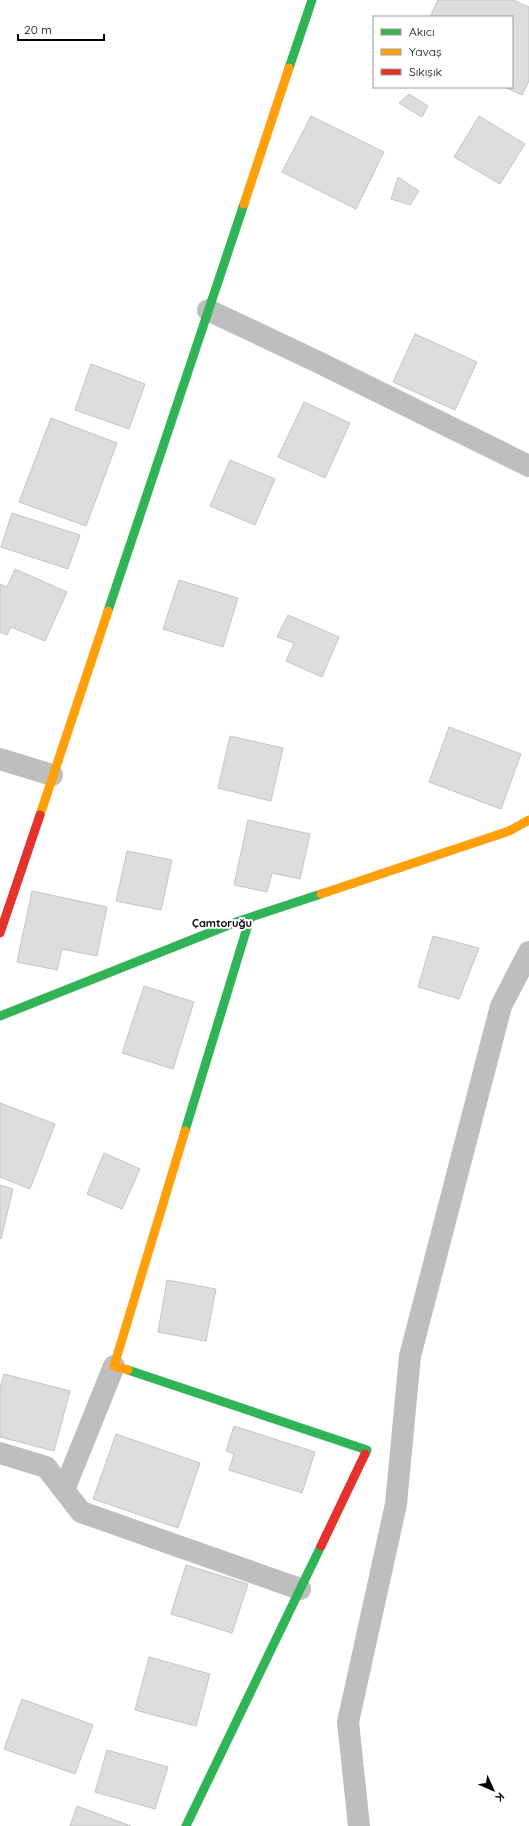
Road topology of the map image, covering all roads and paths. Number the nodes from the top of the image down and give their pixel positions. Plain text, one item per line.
1 (312, 0) edge
2 (208, 310) junction
3 (529, 466) edge
4 (0, 759) edge
5 (52, 776) junction
6 (529, 820) edge
7 (250, 918) junction
8 (0, 933) edge
9 (529, 952) edge
10 (0, 1016) edge
11 (114, 1366) junction
12 (0, 1453) edge
13 (64, 1490) junction
14 (300, 1589) junction
15 (186, 1826) edge
16 (359, 1826) edge

1 - 2 street
2 - 3 street
2 - 5 street
4 - 5 street
5 - 8 street
6 - 7 street
7 - 10 street
7 - 11 street
9 - 16 street
11 - 13 street
11 - 14 street
12 - 13 street
13 - 14 street
14 - 15 street

